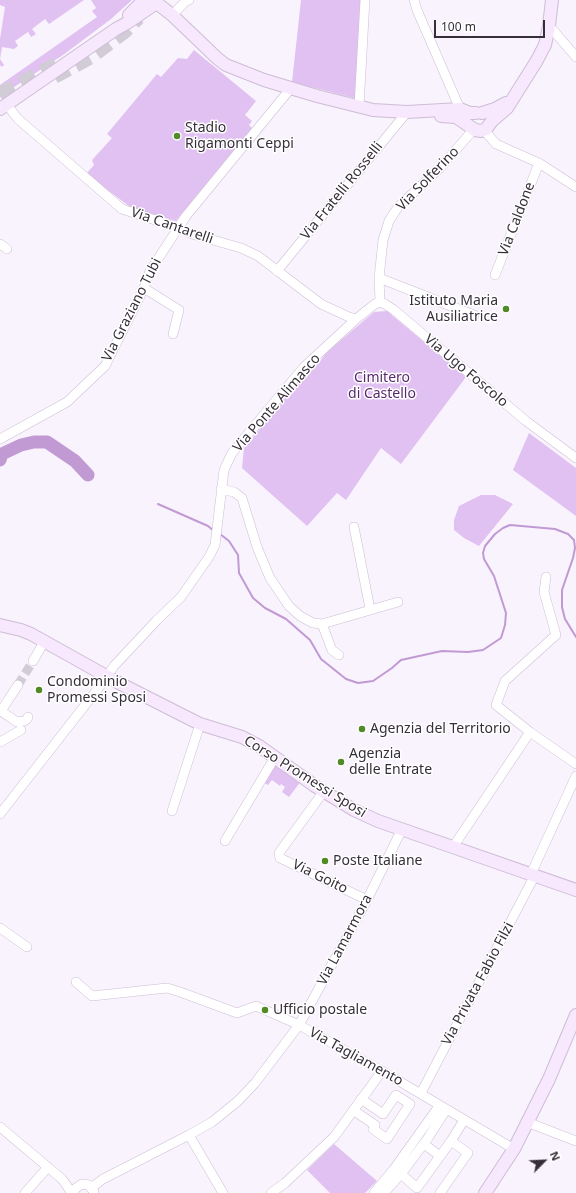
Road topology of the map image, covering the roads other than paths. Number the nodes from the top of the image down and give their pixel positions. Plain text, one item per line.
1 (189, 0) edge
2 (365, 0) edge
3 (414, 0) edge
4 (552, 0) edge
5 (156, 1) edge
6 (172, 15) junction
7 (549, 26) junction
8 (576, 57) edge
9 (291, 88) junction
10 (515, 96) junction
11 (359, 106) junction
12 (3, 107) edge
13 (460, 109) junction
14 (409, 112) junction
15 (479, 113) junction
16 (480, 128) junction
17 (539, 163) junction
18 (576, 187) edge
19 (179, 228) junction
20 (277, 271) junction
21 (495, 275) dead end
22 (379, 278) junction
23 (144, 288) junction
24 (380, 302) junction
25 (474, 315) dead end
26 (356, 319) junction
27 (173, 334) dead end
28 (0, 439) edge
29 (576, 458) edge
30 (221, 489) junction
31 (354, 527) dead end
32 (546, 577) dead end
33 (398, 602) dead end
34 (370, 609) junction
35 (322, 624) junction
36 (0, 625) edge
37 (42, 641) junction
38 (339, 655) dead end
39 (32, 656) tunnel mouth
40 (107, 676) junction
41 (18, 685) tunnel mouth
42 (28, 717) dead end
43 (200, 724) junction
44 (21, 730) dead end
45 (530, 732) junction
46 (0, 742) edge
47 (275, 757) junction
48 (576, 764) edge
49 (576, 776) edge
50 (324, 791) junction
51 (172, 811) dead end
52 (0, 814) edge
53 (402, 829) junction
54 (225, 842) dead end
55 (453, 847) junction
56 (533, 875) junction
57 (576, 890) edge
58 (367, 900) junction
59 (0, 928) edge
60 (26, 947) dead end
61 (76, 982) dead end
62 (576, 1015) edge
63 (299, 1025) junction
64 (382, 1071) junction
65 (421, 1094) junction
66 (361, 1099) junction
67 (443, 1108) junction
68 (353, 1110) junction
69 (464, 1120) junction
70 (527, 1122) junction
71 (0, 1127) edge
72 (189, 1135) junction
73 (576, 1141) edge
74 (451, 1142) junction
75 (424, 1144) junction
76 (514, 1149) junction
77 (440, 1156) junction
78 (48, 1167) junction
79 (401, 1174) junction
80 (93, 1190) edge
81 (415, 1191) edge
82 (275, 1192) edge
83 (25, 1193) edge
84 (73, 1193) edge
85 (223, 1193) edge
86 (374, 1193) edge
87 (384, 1193) edge
88 (440, 1193) edge
89 (484, 1193) edge

1 - 6 street
2 - 11 street
3 - 13 street
4 - 7 street
5 - 6 street
5 - 12 street
6 - 9 street
7 - 8 street
7 - 10 street
9 - 11 street
9 - 19 street, Via Graziano Tubi
10 - 15 street
10 - 16 street
11 - 14 street
12 - 19 street, Via Cantarelli
13 - 14 street
13 - 15 street
14 - 16 street
14 - 20 street, Via Fratelli Rosselli
15 - 16 street
15 - 16 street
16 - 17 street, Via Caldone
16 - 22 street, Via Solferino
17 - 18 street, Via Caldone
17 - 21 street, Via Caldone
19 - 20 street, Via Cantarelli
19 - 23 street, Via Graziano Tubi
20 - 26 street, Via Cantarelli
22 - 24 street, Via Solferino
22 - 25 street
23 - 27 street
23 - 28 street, Via Graziano Tubi
24 - 26 street
24 - 29 street, Via Ugo Foscolo
26 - 30 street, Via Ponte Alimasco
30 - 35 street
30 - 40 street, Via Ponte Alimasco
31 - 34 street
32 - 45 street
33 - 34 street
34 - 35 street
35 - 38 street
36 - 37 street, Corso Promessi Sposi
37 - 39 street
37 - 40 street, Corso Promessi Sposi
40 - 43 street, Corso Promessi Sposi
40 - 52 street, Via Ponte Alimasco
41 - 42 street
43 - 47 street, Corso Promessi Sposi
43 - 51 street
44 - 46 street
45 - 48 street
45 - 55 street
47 - 50 street, Corso Promessi Sposi
47 - 54 street
49 - 56 street, Via Privata Fabio Filzi
50 - 53 street, Corso Promessi Sposi
50 - 58 street, Via Goito
53 - 55 street, Corso Promessi Sposi
53 - 58 street, Via Lamarmora
55 - 56 street, Corso Promessi Sposi
56 - 57 street, Corso Promessi Sposi
56 - 65 street, Via Privata Fabio Filzi
58 - 63 street, Via Lamarmora
59 - 60 street
61 - 63 street, Via Tagliamento
62 - 70 street
63 - 64 street, Via Tagliamento
63 - 72 street, Via Lamarmora
64 - 65 street, Via Tagliamento
64 - 66 street
65 - 67 street, Via Tagliamento
66 - 68 street
66 - 68 street
67 - 69 street, Via Tagliamento
67 - 75 street
67 - 86 street
68 - 82 street
69 - 74 street
69 - 76 street, Via Tagliamento
70 - 73 street
70 - 76 street
71 - 78 street
72 - 80 street, Via Lamarmora
72 - 85 street
74 - 77 street
74 - 88 street
75 - 77 street
75 - 79 street
76 - 89 street
77 - 81 street
78 - 83 street
78 - 84 street
79 - 81 street
79 - 87 street
80 - 84 street

